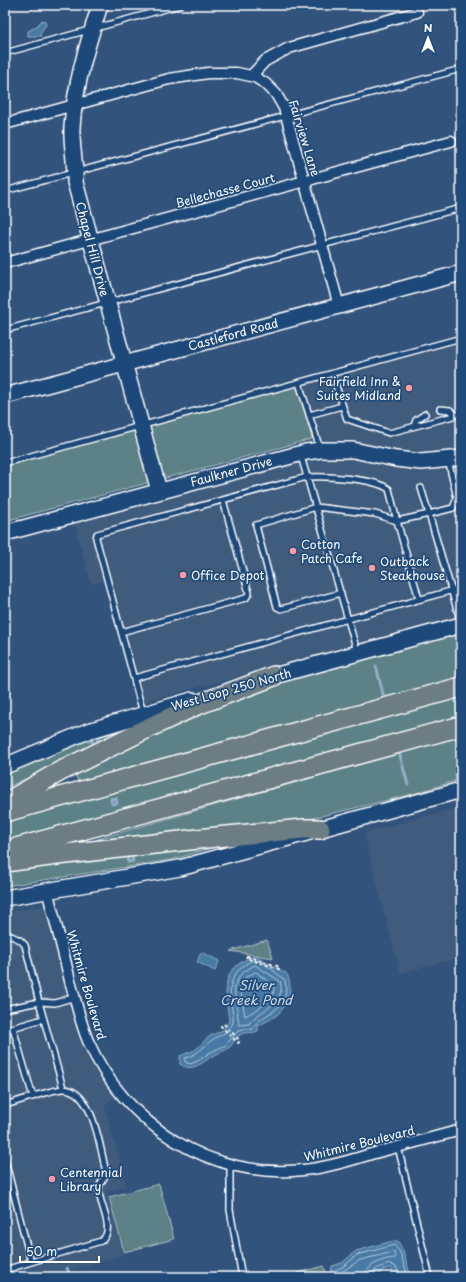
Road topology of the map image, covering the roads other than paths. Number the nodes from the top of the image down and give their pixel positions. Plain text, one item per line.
1 (100, 5) edge
2 (180, 5) edge
3 (417, 12) dead end
4 (93, 29) junction
5 (5, 53) edge
6 (461, 69) edge
7 (251, 76) junction
8 (74, 105) junction
9 (287, 116) junction
10 (5, 124) edge
11 (452, 141) dead end
12 (74, 172) junction
13 (305, 181) junction
14 (5, 191) edge
15 (461, 208) edge
16 (90, 240) junction
17 (322, 245) junction
18 (5, 264) edge
19 (461, 273) edge
20 (108, 303) junction
21 (339, 306) junction
22 (5, 330) edge
23 (461, 338) edge
24 (124, 363) junction
25 (334, 380) dead end
26 (300, 383) junction
27 (5, 396) edge
28 (342, 406) junction
29 (440, 409) dead end
30 (425, 414) dead end
31 (309, 415) junction
32 (459, 415) edge
33 (142, 425) junction
34 (414, 426) junction
35 (320, 450) junction
36 (301, 453) junction
37 (454, 459) edge
38 (5, 463) edge
39 (307, 477) junction
40 (421, 488) dead end
41 (159, 491) junction
42 (224, 500) junction
43 (316, 508) junction
44 (429, 514) junction
45 (397, 522) junction
46 (5, 533) edge
47 (461, 588) edge
48 (451, 591) junction
49 (341, 593) junction
50 (419, 600) junction
51 (348, 619) junction
52 (461, 624) edge
53 (121, 632) junction
54 (358, 653) junction
55 (274, 676) junction
56 (134, 678) junction
57 (461, 687) edge
58 (144, 714) junction
59 (461, 726) edge
60 (5, 766) edge
61 (461, 790) edge
62 (5, 803) edge
63 (5, 812) edge
64 (320, 829) junction
65 (5, 851) edge
66 (5, 862) edge
67 (47, 890) junction
68 (5, 898) edge
69 (5, 933) edge
70 (75, 997) junction
71 (39, 1002) junction
72 (5, 1009) edge
73 (43, 1019) junction
74 (13, 1028) junction
75 (5, 1030) edge
76 (63, 1088) junction
77 (33, 1097) junction
78 (5, 1105) edge
79 (461, 1130) edge
80 (398, 1147) junction
81 (5, 1160) edge
82 (230, 1164) junction
83 (31, 1262) junction
84 (5, 1270) edge
85 (242, 1277) edge
86 (430, 1277) edge

1 - 4 street, Chapel Hill Drive
2 - 4 lane
3 - 7 street
4 - 5 lane
4 - 8 street, Chapel Hill Drive
6 - 9 lane
7 - 8 street, Fairview Lane
7 - 9 street, Fairview Lane
8 - 10 street, Fairview Lane
8 - 12 street, Chapel Hill Drive
9 - 12 lane
9 - 13 street, Fairview Lane
11 - 13 street, Bellechasse Court
12 - 14 lane
12 - 16 street, Chapel Hill Drive
13 - 16 street, Bellechasse Court
13 - 17 street, Fairview Lane
15 - 17 lane
16 - 18 street, Bellechasse Court
16 - 20 street, Chapel Hill Drive
17 - 20 lane
17 - 21 street, Fairview Lane
19 - 21 street, Castleford Road
20 - 22 lane
20 - 24 street, Chapel Hill Drive
21 - 24 street, Castleford Road
23 - 26 lane
24 - 27 street, Castleford Road
24 - 33 street, Chapel Hill Drive
25 - 28 lane
26 - 31 lane
26 - 33 lane
28 - 31 lane
28 - 34 lane
29 - 32 lane
30 - 34 lane
31 - 35 lane
32 - 34 lane
33 - 38 lane
33 - 41 street, Chapel Hill Drive
35 - 36 street, Faulkner Drive
35 - 37 street, Faulkner Drive
36 - 39 lane
36 - 41 street, Faulkner Drive
37 - 44 lane
39 - 42 lane
39 - 43 lane
39 - 45 lane
40 - 44 lane
41 - 46 street, Faulkner Drive
42 - 53 lane
42 - 53 lane
43 - 45 lane
43 - 49 lane
43 - 49 lane
44 - 45 lane
44 - 48 lane
45 - 50 lane
47 - 48 lane
48 - 50 lane
48 - 52 lane
49 - 51 lane
50 - 51 lane
51 - 54 lane
51 - 56 lane
52 - 54 street, West Loop 250 North
53 - 56 lane
54 - 55 street, West Loop 250 North
55 - 58 street, West Loop 250 North
55 - 62 highway
56 - 58 lane
57 - 63 highway
58 - 60 street, West Loop 250 North
59 - 65 highway
61 - 64 street
64 - 66 highway
64 - 67 street
67 - 68 street
67 - 70 street, Whitmire Boulevard
69 - 71 lane
70 - 71 lane
70 - 82 street, Whitmire Boulevard
71 - 72 lane
71 - 73 lane
73 - 74 lane
73 - 76 lane
74 - 75 lane
74 - 77 lane
76 - 77 lane
76 - 83 lane
77 - 78 lane
79 - 80 street, Whitmire Boulevard
80 - 82 street, Whitmire Boulevard
80 - 86 lane
81 - 83 lane
82 - 85 lane
83 - 84 lane

